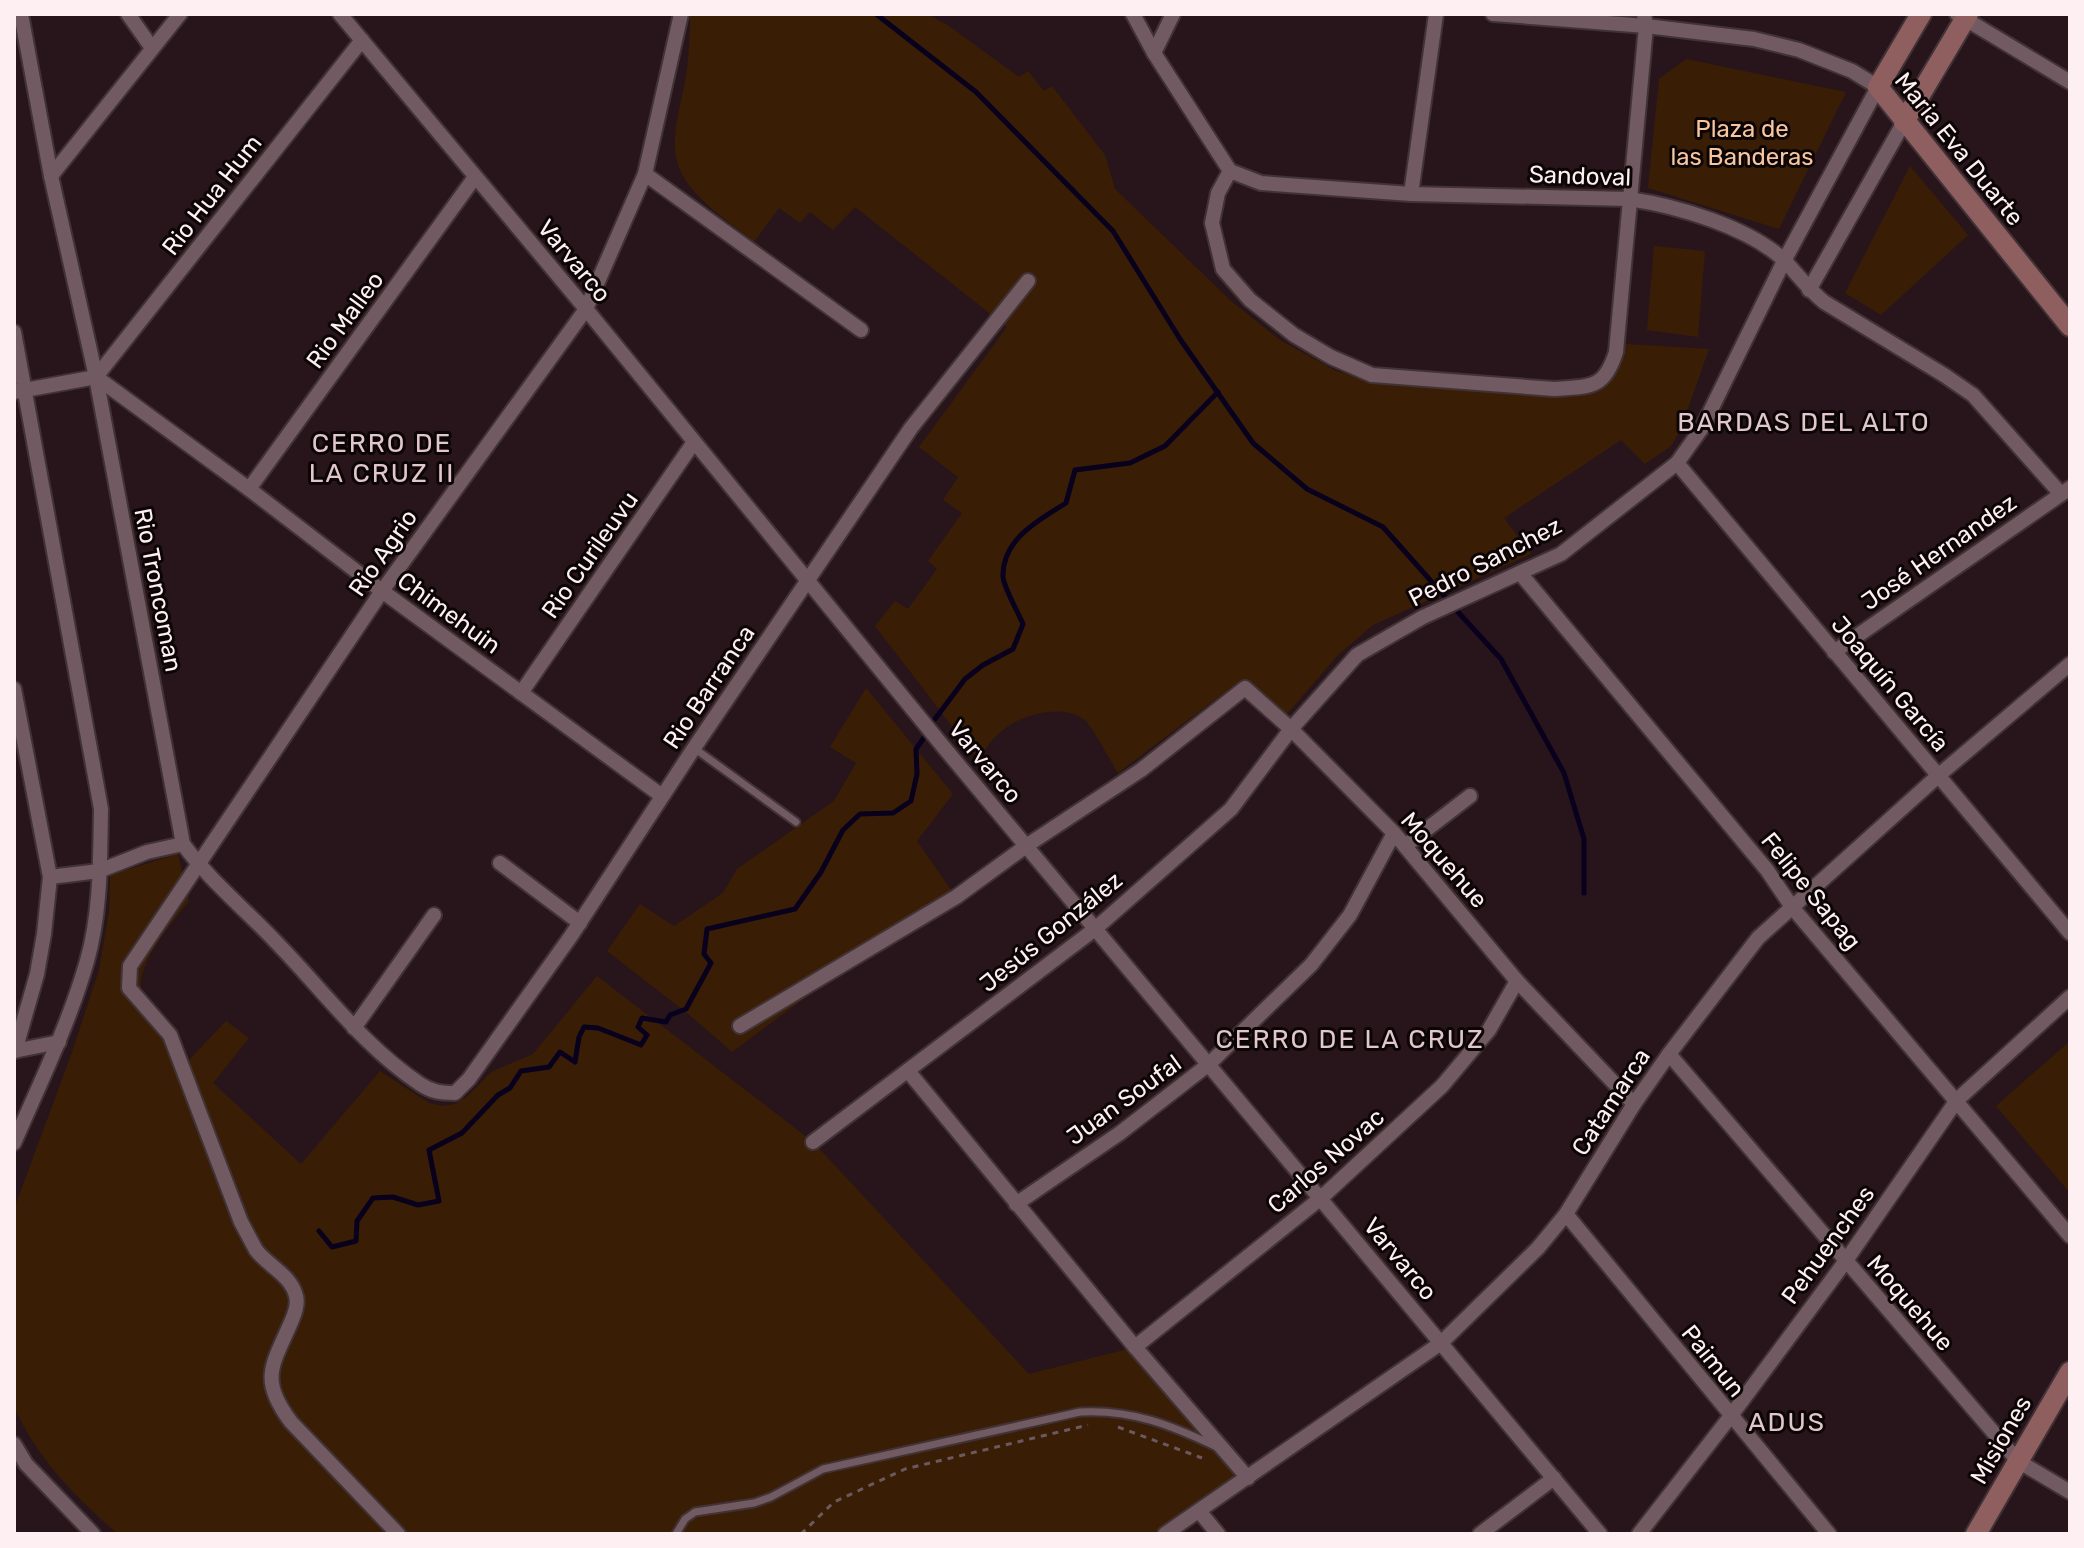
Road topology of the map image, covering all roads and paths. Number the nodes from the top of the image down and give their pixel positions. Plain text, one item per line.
1 (128, 14) edge
2 (180, 14) edge
3 (340, 14) edge
4 (681, 14) edge
5 (1133, 14) edge
6 (1173, 14) edge
7 (1436, 14) edge
8 (1493, 14) edge
9 (1921, 14) edge
10 (1963, 16) edge
11 (22, 19) edge
12 (1645, 20) edge
13 (362, 40) junction
14 (152, 48) junction
15 (1154, 53) junction
16 (2070, 82) edge
17 (1878, 87) junction
18 (1904, 122) junction
19 (1230, 171) junction
20 (645, 174) junction
21 (51, 176) junction
22 (475, 177) junction
23 (1411, 194) junction
24 (1629, 199) junction
25 (1784, 261) junction
26 (1028, 281) dead end
27 (1809, 290) junction
28 (586, 309) junction
29 (2070, 326) edge
30 (861, 330) dead end
31 (14, 332) edge
32 (96, 377) junction
33 (20, 391) edge
34 (694, 442) junction
35 (1677, 463) junction
36 (249, 489) junction
37 (2066, 491) edge
38 (1520, 573) junction
39 (807, 580) junction
40 (382, 591) junction
41 (1834, 652) junction
42 (2070, 664) edge
43 (14, 689) edge
44 (521, 693) junction
45 (1291, 729) junction
46 (19, 743) edge
47 (694, 748) junction
48 (1939, 775) junction
49 (662, 796) junction
50 (1470, 796) dead end
51 (796, 822) dead end
52 (1394, 833) junction
53 (183, 844) junction
54 (1026, 846) junction
55 (1405, 846) junction
56 (197, 863) junction
57 (500, 863) dead end
58 (99, 871) junction
59 (50, 877) junction
60 (1792, 907) junction
61 (434, 915) dead end
62 (580, 923) junction
63 (1095, 929) junction
64 (2070, 933) edge
65 (1517, 981) junction
66 (2070, 997) edge
67 (740, 1026) dead end
68 (354, 1028) junction
69 (59, 1042) junction
70 (14, 1051) edge
71 (1669, 1054) junction
72 (1209, 1064) junction
73 (908, 1071) junction
74 (420, 1084) joint
75 (1957, 1100) junction
76 (1634, 1104) junction
77 (813, 1142) dead end
78 (14, 1143) edge
79 (1321, 1198) junction
80 (1016, 1204) junction
81 (1566, 1214) junction
82 (2070, 1236) edge
83 (1845, 1262) junction
84 (1441, 1343) junction
85 (1135, 1347) junction
86 (2070, 1372) edge
87 (1730, 1417) junction
88 (1095, 1424) dead end
89 (1114, 1426) dead end
90 (14, 1444) edge
91 (1226, 1452) junction
92 (1202, 1458) dead end
93 (2018, 1461) junction
94 (1248, 1478) junction
95 (1554, 1478) junction
96 (2070, 1492) edge
97 (1199, 1511) junction
98 (93, 1534) edge
99 (398, 1534) edge
100 (676, 1534) edge
101 (801, 1534) edge
102 (1165, 1534) edge
103 (1218, 1534) edge
104 (1480, 1534) edge
105 (1600, 1534) edge
106 (1639, 1534) edge
107 (1829, 1534) edge
108 (1976, 1534) edge

1 - 14 street
2 - 14 street
3 - 13 street, Varvarco
4 - 20 street, Rio Agrio
5 - 15 street
6 - 15 street
7 - 23 street
8 - 12 street, Maria Eva Duarte
9 - 17 main road
10 - 16 street
10 - 18 main road
11 - 21 street, Rio Troncoman
12 - 17 street, Maria Eva Duarte
12 - 24 street
13 - 22 street, Varvarco
13 - 32 street, Rio Hua Hum
14 - 21 street
15 - 19 street
17 - 18 main road, Maria Eva Duarte
17 - 25 street, Pedro Sanchez
18 - 27 street
18 - 29 main road, Maria Eva Duarte
19 - 23 street, Sandoval
19 - 24 street
20 - 28 street, Rio Agrio
20 - 30 street
21 - 32 street, Rio Troncoman
22 - 28 street, Varvarco
22 - 36 street, Rio Malleo
23 - 24 street, Sandoval
24 - 25 street, Sandoval
25 - 27 street, Sandoval
25 - 35 street, Pedro Sanchez
26 - 39 street, Rio Barranca
27 - 37 street, Sandoval
28 - 34 street, Varvarco
28 - 40 street, Rio Agrio
31 - 33 street
32 - 33 street
32 - 36 street, Chimehuin
32 - 53 street, Rio Troncoman
33 - 58 street
34 - 39 street, Varvarco
34 - 44 street, Rio Curileuvu
35 - 38 street, Pedro Sanchez
35 - 41 street, Joaquín García
36 - 40 street, Chimehuin
37 - 41 street, José Hernandez
38 - 45 street, Pedro Sanchez
38 - 60 street, Felipe Sapag
39 - 47 street, Rio Barranca
39 - 54 street, Varvarco
40 - 44 street, Chimehuin
40 - 56 street, Rio Agrio
41 - 48 street, Joaquín García
42 - 48 street, Catamarca
43 - 46 street
44 - 49 street, Chimehuin
45 - 52 street, Moquehue
45 - 54 street, Moquehue
45 - 63 street, Jesús González
46 - 59 street
47 - 49 street, Rio Barranca
47 - 51 lane
48 - 60 street, Catamarca
48 - 64 street, Joaquín García
49 - 62 street, Rio Barranca
50 - 55 street
52 - 55 street, Moquehue
52 - 72 street, Juan Soufal
53 - 56 street, Rio Troncoman
53 - 58 street
54 - 63 street, Varvarco
54 - 67 street
55 - 65 street, Moquehue
56 - 68 street, Rio Troncoman
56 - 99 street, Rio Agrio
57 - 62 street
58 - 59 street
58 - 69 street
59 - 70 street
60 - 71 street, Catamarca
60 - 75 street, Felipe Sapag
61 - 68 street
62 - 74 street, Rio Barranca
63 - 72 street, Varvarco
63 - 73 street, Jesús González
65 - 76 street, Moquehue
65 - 79 street, Carlos Novac
66 - 75 street, Pehuenches
68 - 74 street, Rio Troncoman
69 - 70 street
69 - 78 street
71 - 76 street, Catamarca
71 - 83 street, Moquehue
72 - 79 street, Varvarco
72 - 80 street, Juan Soufal
73 - 77 street, Jesús González
73 - 80 street
75 - 82 street, Felipe Sapag
75 - 83 street, Pehuenches
76 - 81 street, Catamarca
79 - 84 street, Varvarco
79 - 85 street, Carlos Novac
80 - 85 street
81 - 84 street, Catamarca
81 - 87 street, Paimun
83 - 87 street, Pehuenches
83 - 93 street, Moquehue
84 - 94 street, Catamarca
84 - 95 street, Varvarco
85 - 91 street
86 - 93 main road, Misiones
87 - 106 street, Pehuenches
87 - 107 street, Paimun
88 - 101 path
89 - 92 path
90 - 98 street
91 - 94 street
91 - 100 lane
93 - 96 street, Moquehue
93 - 108 main road, Misiones
94 - 97 street, Catamarca
95 - 104 street
95 - 105 street, Varvarco
97 - 102 street, Catamarca
97 - 103 street

